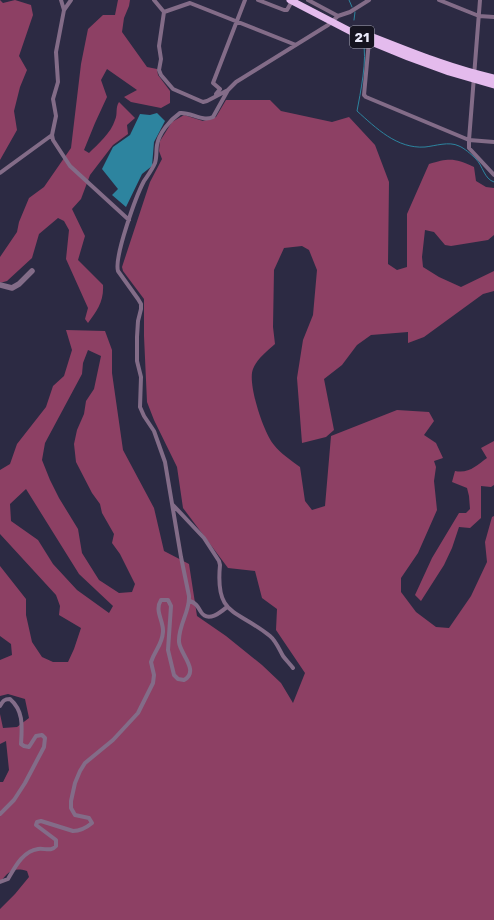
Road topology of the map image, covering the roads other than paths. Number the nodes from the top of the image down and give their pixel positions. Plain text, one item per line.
1 (61, 0) edge
2 (71, 0) edge
3 (154, 0) edge
4 (245, 0) edge
5 (258, 0) edge
6 (291, 0) edge
7 (308, 0) edge
8 (369, 0) edge
9 (439, 0) edge
10 (480, 0) edge
11 (64, 10) junction
12 (164, 12) junction
13 (338, 16) junction
14 (478, 16) junction
15 (494, 17) edge
16 (237, 21) junction
17 (332, 21) junction
18 (369, 41) junction
19 (296, 45) junction
20 (473, 77) junction
21 (494, 78) edge
22 (494, 85) edge
23 (228, 90) junction
24 (216, 96) junction
25 (52, 136) junction
26 (469, 140) junction
27 (494, 142) edge
28 (0, 173) edge
29 (494, 175) edge
30 (129, 220) junction
31 (32, 271) dead end
32 (3, 286) edge
33 (173, 505) junction
34 (190, 601) junction
35 (227, 607) junction
36 (293, 668) dead end
37 (0, 706) edge
38 (0, 814) edge
39 (0, 882) edge

1 - 11 street
2 - 11 street
3 - 12 street
4 - 16 street
5 - 6 street
6 - 17 highway, 21
7 - 13 street
8 - 13 street
9 - 14 street
10 - 14 street
11 - 25 street
12 - 16 street
12 - 24 street
13 - 17 street
14 - 15 street
14 - 20 street
16 - 19 street
16 - 24 street
17 - 18 highway, 21
17 - 19 street
17 - 20 highway, 21
18 - 20 highway, 21
18 - 26 street
19 - 23 street
20 - 21 highway, 21
20 - 22 highway, 21
20 - 26 street
23 - 24 street
23 - 30 street
25 - 28 street
25 - 30 street
26 - 27 street
26 - 29 street
30 - 33 street
31 - 32 street
33 - 34 street
33 - 35 street
34 - 35 street
34 - 39 street
35 - 36 street
37 - 38 street

